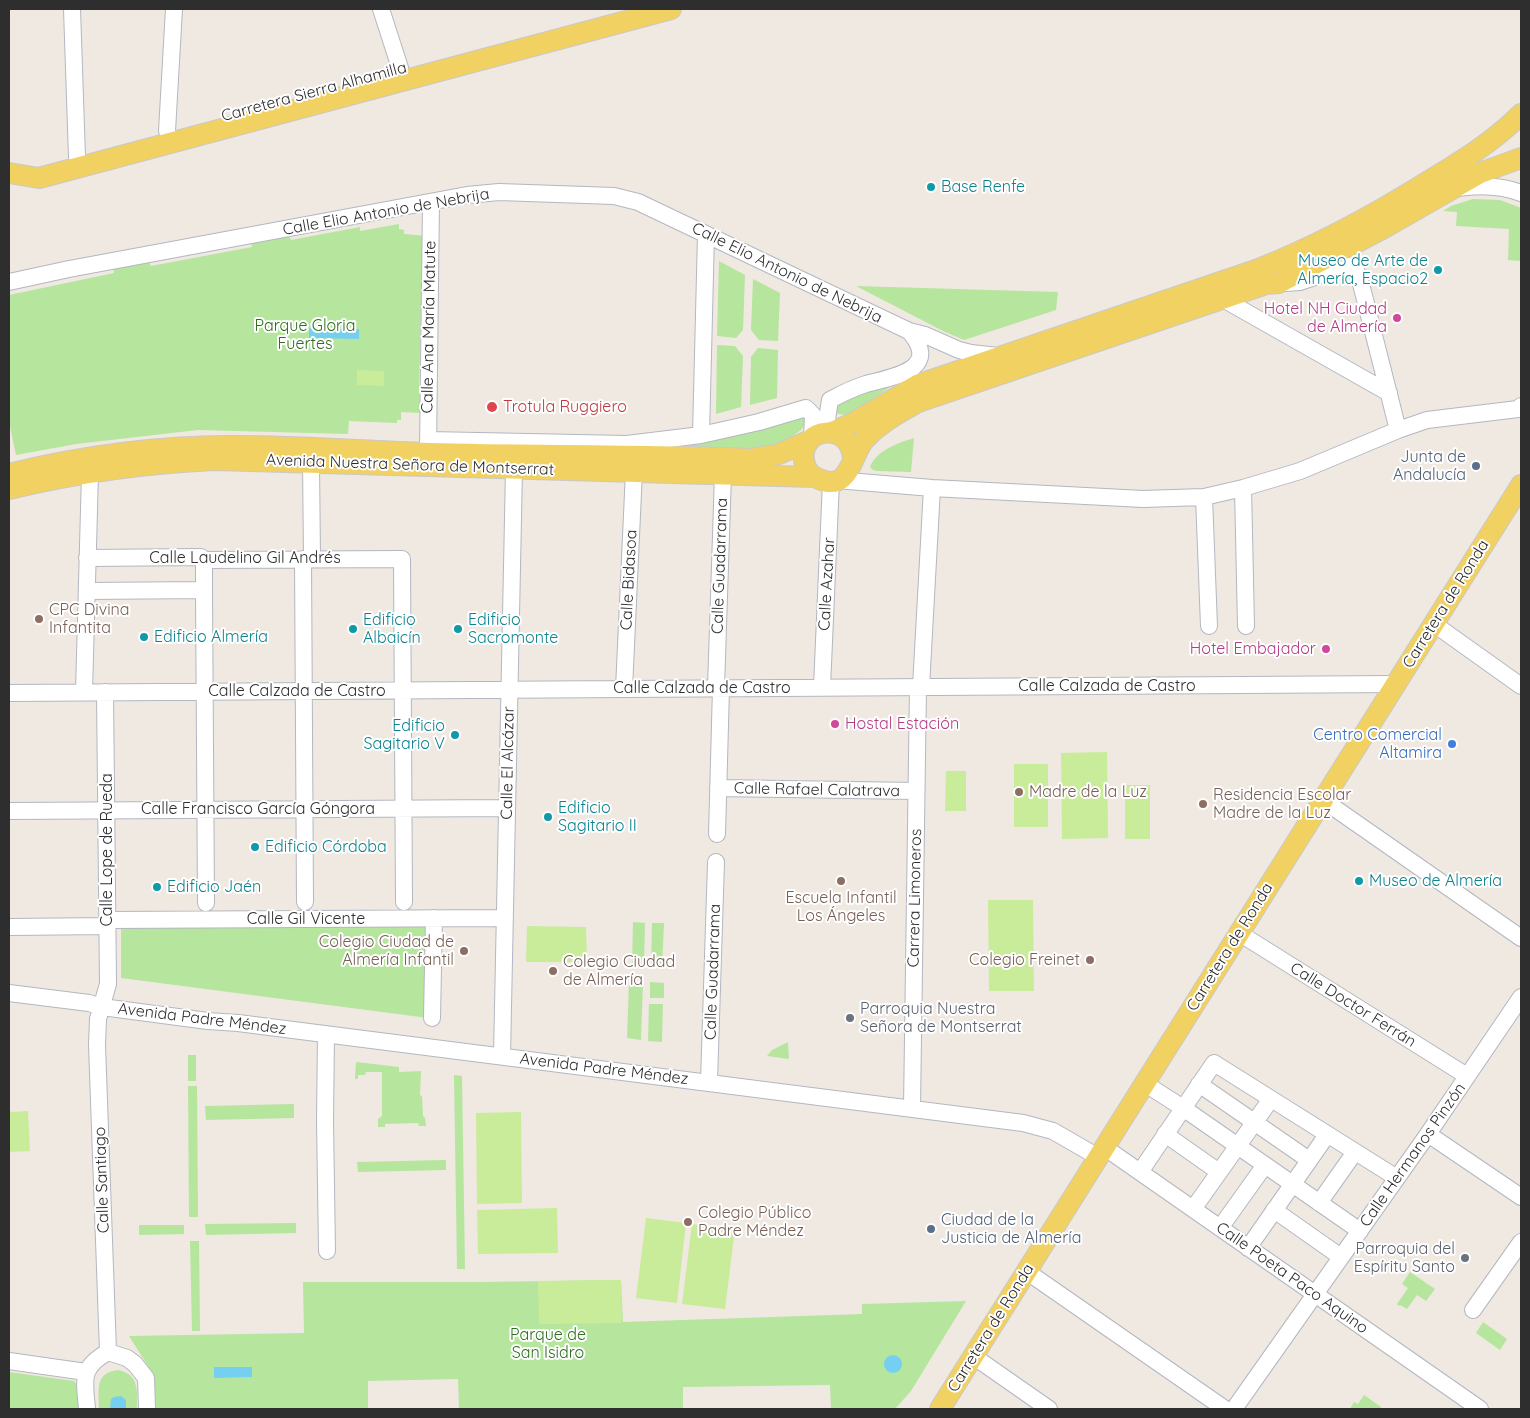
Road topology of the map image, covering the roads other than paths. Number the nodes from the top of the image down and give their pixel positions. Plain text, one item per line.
1 (72, 9) edge
2 (174, 9) edge
3 (381, 9) edge
4 (618, 9) edge
5 (631, 9) edge
6 (671, 9) edge
7 (557, 39) junction
8 (400, 68) junction
9 (1521, 114) edge
10 (167, 131) junction
11 (77, 157) junction
12 (1521, 158) edge
13 (9, 172) edge
14 (1450, 189) junction
15 (1521, 193) edge
16 (431, 202) junction
17 (706, 234) junction
18 (9, 282) edge
19 (1279, 283) junction
20 (1223, 299) junction
21 (909, 331) junction
22 (1003, 356) junction
23 (909, 380) junction
24 (1389, 393) junction
25 (1521, 406) edge
26 (1398, 430) junction
27 (700, 435) junction
28 (820, 436) junction
29 (428, 447) junction
30 (853, 461) junction
31 (311, 462) junction
32 (514, 469) junction
33 (634, 471) junction
34 (90, 473) junction
35 (9, 474) edge
36 (723, 474) junction
37 (827, 479) junction
38 (881, 484) junction
39 (1521, 485) edge
40 (932, 488) junction
41 (1243, 488) junction
42 (9, 490) edge
43 (1204, 497) junction
44 (88, 558) junction
45 (308, 559) junction
46 (204, 560) junction
47 (204, 590) junction
48 (87, 591) junction
49 (1434, 624) junction
50 (1209, 626) dead end
51 (1246, 626) dead end
52 (1396, 684) junction
53 (1521, 686) edge
54 (919, 687) junction
55 (719, 688) junction
56 (822, 688) junction
57 (624, 689) junction
58 (403, 690) junction
59 (509, 690) junction
60 (205, 691) junction
61 (304, 691) junction
62 (84, 692) junction
63 (105, 692) junction
64 (9, 693) edge
65 (718, 788) junction
66 (916, 791) junction
67 (1323, 800) junction
68 (404, 808) junction
69 (507, 808) junction
70 (304, 809) junction
71 (106, 810) junction
72 (205, 810) junction
73 (9, 811) edge
74 (717, 834) dead end
75 (716, 862) dead end
76 (305, 902) dead end
77 (404, 902) dead end
78 (206, 903) dead end
79 (434, 918) junction
80 (505, 918) junction
81 (107, 923) junction
82 (9, 927) edge
83 (1239, 933) junction
84 (1521, 938) edge
85 (9, 992) edge
86 (1521, 997) edge
87 (102, 1008) junction
88 (432, 1018) dead end
89 (326, 1034) junction
90 (502, 1056) junction
91 (1467, 1076) junction
92 (709, 1082) junction
93 (1144, 1083) junction
94 (1200, 1084) junction
95 (1271, 1099) junction
96 (912, 1108) junction
97 (1183, 1108) junction
98 (1254, 1122) junction
99 (1165, 1134) junction
100 (1428, 1134) junction
101 (1327, 1135) junction
102 (1238, 1146) junction
103 (1101, 1152) junction
104 (1355, 1152) junction
105 (1311, 1158) junction
106 (1265, 1165) junction
107 (1140, 1172) junction
108 (1219, 1172) junction
109 (1397, 1178) junction
110 (1293, 1184) junction
111 (1521, 1197) edge
112 (1319, 1202) junction
113 (1193, 1209) junction
114 (1274, 1210) junction
115 (1220, 1228) junction
116 (1360, 1231) junction
117 (1521, 1242) edge
118 (1248, 1248) junction
119 (327, 1251) dead end
120 (1341, 1257) junction
121 (1026, 1271) junction
122 (1315, 1294) junction
123 (1474, 1310) dead end
124 (108, 1352) junction
125 (973, 1356) junction
126 (9, 1361) edge
127 (86, 1372) junction
128 (87, 1409) edge
129 (147, 1409) edge
130 (940, 1409) edge
131 (1049, 1409) edge
132 (1225, 1409) edge
133 (1234, 1409) edge
134 (1480, 1409) edge

1 - 11 street
2 - 10 street
3 - 8 street
4 - 8 main road, Carretera Sierra Alhamilla
5 - 7 main road, Carretera Sierra Alhamilla
6 - 7 main road, Carretera Sierra Alhamilla
7 - 13 main road, Carretera Sierra Alhamilla
8 - 10 main road, Carretera Sierra Alhamilla
9 - 22 main road, Avenida Nuestra Señora de Montserrat
10 - 11 main road, Carretera Sierra Alhamilla
11 - 13 main road, Carretera Sierra Alhamilla
12 - 14 main road
14 - 15 street
14 - 19 main road
16 - 17 street, Calle Elio Antonio de Nebrija
16 - 18 street, Calle Elio Antonio de Nebrija
16 - 29 street, Calle Ana María Matute
17 - 21 street, Calle Elio Antonio de Nebrija
17 - 27 street
19 - 20 main road
19 - 24 street
20 - 24 street
20 - 30 main road
21 - 22 street, Calle Elio Antonio de Nebrija
21 - 23 street
22 - 23 main road, Avenida Nuestra Señora de Montserrat
23 - 28 main road, Avenida Nuestra Señora de Montserrat
23 - 28 street
24 - 26 street
25 - 26 street
26 - 41 street
27 - 28 street, Avenida Nuestra Señora de Montserrat
27 - 29 street, Avenida Nuestra Señora de Montserrat
28 - 29 main road, Avenida Nuestra Señora de Montserrat
28 - 30 main road
28 - 37 main road
29 - 35 main road, Avenida Nuestra Señora de Montserrat
30 - 37 main road
30 - 38 street
31 - 32 main road, Avenida Nuestra Señora de Montserrat
31 - 34 main road, Avenida Nuestra Señora de Montserrat
31 - 45 street
32 - 33 main road, Avenida Nuestra Señora de Montserrat
32 - 59 street, Calle El Alcázar
33 - 36 main road, Avenida Nuestra Señora de Montserrat
33 - 57 street, Calle Bidasoa
34 - 42 main road, Avenida Nuestra Señora de Montserrat
34 - 44 street
36 - 37 main road, Avenida Nuestra Señora de Montserrat
36 - 55 street, Calle Guadarrama
37 - 38 street
37 - 56 street, Calle Azahar
38 - 40 street
39 - 49 main road, Carretera de Ronda
40 - 43 street
40 - 54 street, Carrera Limoneros
41 - 43 street
41 - 51 street
43 - 50 street
44 - 46 street, Calle Laudelino Gil Andrés
44 - 48 street
45 - 46 street, Calle Laudelino Gil Andrés
45 - 58 street, Calle Laudelino Gil Andrés
45 - 61 street
46 - 47 street
47 - 48 street
47 - 60 street
48 - 62 street
49 - 52 main road, Carretera de Ronda
49 - 53 street
52 - 54 street, Calle Calzada de Castro
52 - 67 main road, Carretera de Ronda
54 - 56 street, Calle Calzada de Castro
54 - 66 street, Carrera Limoneros
55 - 56 street, Calle Calzada de Castro
55 - 57 street, Calle Calzada de Castro
55 - 65 street, Calle Guadarrama
57 - 59 street, Calle Calzada de Castro
58 - 59 street, Calle Calzada de Castro
58 - 61 street, Calle Calzada de Castro
58 - 68 street
59 - 69 street, Calle El Alcázar
60 - 61 street, Calle Calzada de Castro
60 - 63 street, Calle Calzada de Castro
60 - 72 street
61 - 70 street
62 - 63 street, Calle Calzada de Castro
62 - 64 street, Calle Calzada de Castro
63 - 71 street, Calle Lope de Rueda
65 - 66 street, Calle Rafael Calatrava
65 - 74 street, Calle Guadarrama
66 - 96 street, Carrera Limoneros
67 - 83 main road, Carretera de Ronda
67 - 84 street
68 - 69 street, Calle Francisco García Góngora
68 - 70 street, Calle Francisco García Góngora
68 - 77 street
69 - 80 street, Calle El Alcázar
70 - 72 street, Calle Francisco García Góngora
70 - 76 street
71 - 72 street, Calle Francisco García Góngora
71 - 73 street, Calle Francisco García Góngora
71 - 81 street, Calle Lope de Rueda
72 - 78 street
75 - 92 street, Calle Guadarrama
79 - 80 street, Calle Gil Vicente
79 - 81 street, Calle Gil Vicente
79 - 88 street
80 - 90 street, Calle El Alcázar
81 - 82 street, Calle Gil Vicente
81 - 87 street, Calle Lope de Rueda
83 - 91 street, Calle Doctor Ferrán
83 - 93 main road, Carretera de Ronda
85 - 87 street, Avenida Padre Méndez
86 - 91 street, Calle Hermanos Pinzón
87 - 89 street, Avenida Padre Méndez
87 - 124 street, Calle Santiago
89 - 90 street, Avenida Padre Méndez
89 - 119 street
90 - 92 street, Avenida Padre Méndez
91 - 100 street, Calle Hermanos Pinzón
92 - 96 street, Avenida Padre Méndez
93 - 97 street
93 - 103 main road, Carretera de Ronda
94 - 95 street
94 - 97 street
94 - 98 street
95 - 98 street
95 - 101 street
96 - 103 street, Avenida Padre Méndez
97 - 99 street
97 - 102 street
98 - 102 street
98 - 105 street
99 - 107 street
99 - 108 street
100 - 109 street, Calle Hermanos Pinzón
100 - 111 street
101 - 104 street
101 - 105 street
102 - 106 street
102 - 108 street
103 - 107 street, Calle Poeta Paco Aquino
103 - 121 main road, Carretera de Ronda
104 - 109 street
104 - 112 street
105 - 110 street
106 - 110 street
106 - 115 street
107 - 113 street, Calle Poeta Paco Aquino
108 - 113 street
109 - 116 street, Calle Hermanos Pinzón
110 - 112 street
110 - 114 street
112 - 116 street
113 - 115 street, Calle Poeta Paco Aquino
114 - 118 street
114 - 120 street
115 - 118 street, Calle Poeta Paco Aquino
116 - 120 street, Calle Hermanos Pinzón
117 - 123 street
118 - 122 street, Calle Poeta Paco Aquino
120 - 122 street, Calle Hermanos Pinzón
121 - 125 main road, Carretera de Ronda
121 - 132 street
122 - 133 street, Calle Hermanos Pinzón
122 - 134 street, Calle Poeta Paco Aquino
124 - 127 street
124 - 129 street
125 - 130 main road, Carretera de Ronda
125 - 131 street
126 - 127 street
127 - 128 street

